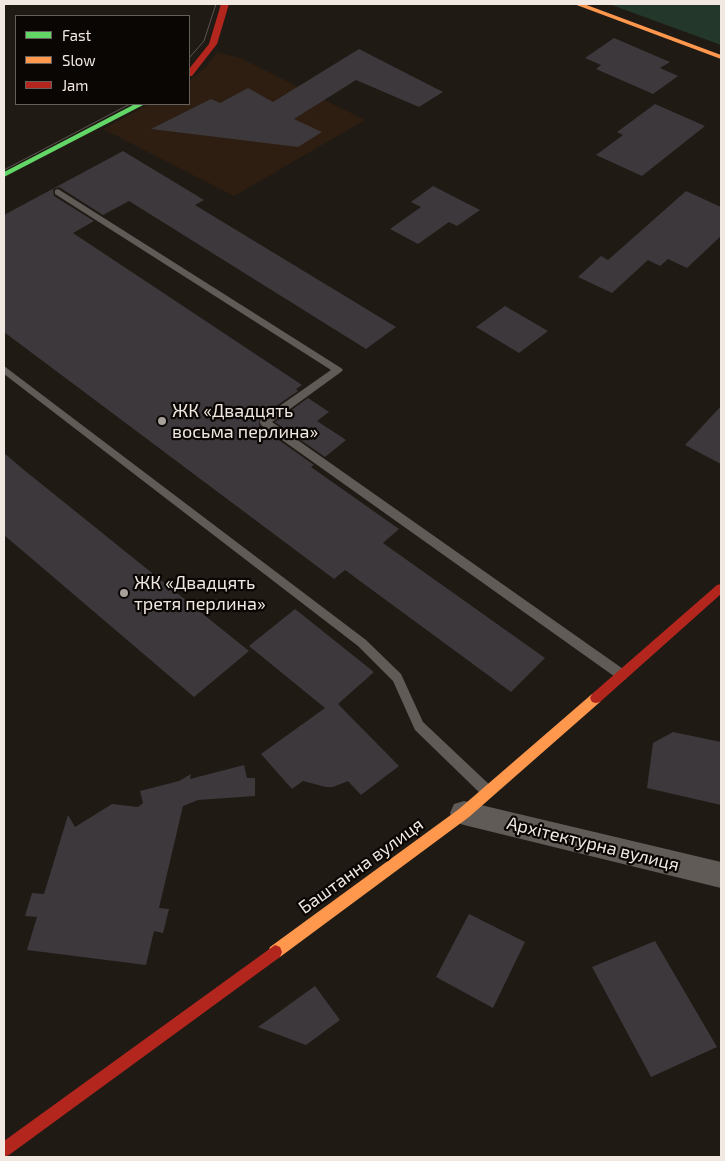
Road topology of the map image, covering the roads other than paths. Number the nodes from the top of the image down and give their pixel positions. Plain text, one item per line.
1 (225, 4) edge
2 (578, 4) edge
3 (721, 57) edge
4 (190, 73) edge
5 (139, 105) edge
6 (4, 175) edge
7 (58, 192) dead end
8 (4, 370) edge
9 (721, 588) edge
10 (622, 675) junction
11 (488, 792) junction
12 (464, 813) junction
13 (721, 876) edge
14 (4, 1150) edge

1 - 4 street
2 - 3 street
5 - 6 street
7 - 10 lane
8 - 11 lane
9 - 10 street, Баштанна вулиця
10 - 11 street, Баштанна вулиця
11 - 12 street, Баштанна вулиця
12 - 13 street, Архітектурна вулиця
12 - 14 street, Баштанна вулиця

